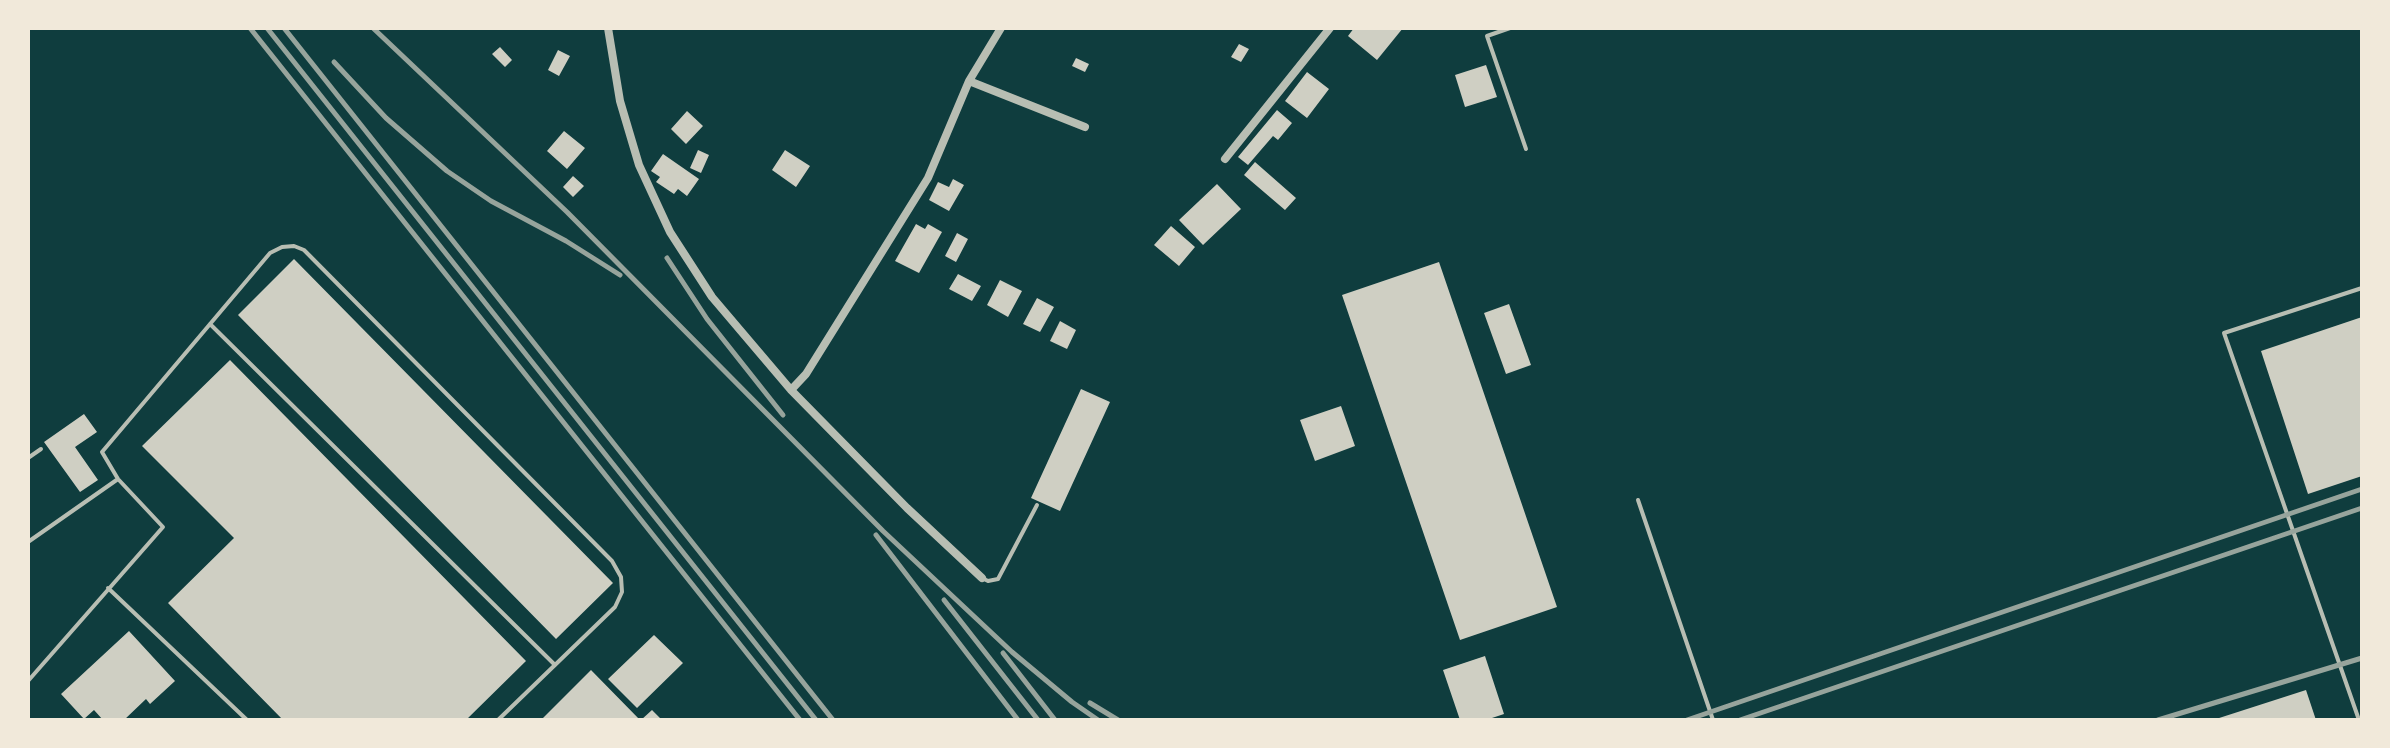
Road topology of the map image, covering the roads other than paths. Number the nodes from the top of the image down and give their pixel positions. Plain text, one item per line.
1 (608, 28) edge
2 (1001, 28) edge
3 (1330, 28) edge
4 (1510, 28) edge
5 (969, 81) junction
6 (1085, 127) dead end
7 (1526, 149) dead end
8 (1225, 159) dead end
9 (2362, 288) edge
10 (210, 324) junction
11 (791, 390) junction
12 (41, 449) dead end
13 (28, 458) edge
14 (118, 479) junction
15 (1638, 500) dead end
16 (1037, 505) dead end
17 (28, 542) edge
18 (982, 578) joint
19 (108, 588) junction
20 (555, 665) junction
21 (28, 681) edge
22 (247, 720) edge
23 (498, 720) edge
24 (1713, 720) edge
25 (2359, 720) edge

1 - 11 street
2 - 5 street
3 - 8 street
4 - 7 lane
5 - 6 street
5 - 11 street
9 - 25 lane
10 - 14 lane
10 - 20 lane
10 - 20 lane
11 - 18 street
12 - 13 lane
14 - 17 lane
14 - 19 lane
15 - 24 lane
16 - 18 lane
19 - 21 lane
19 - 22 lane
20 - 23 lane

